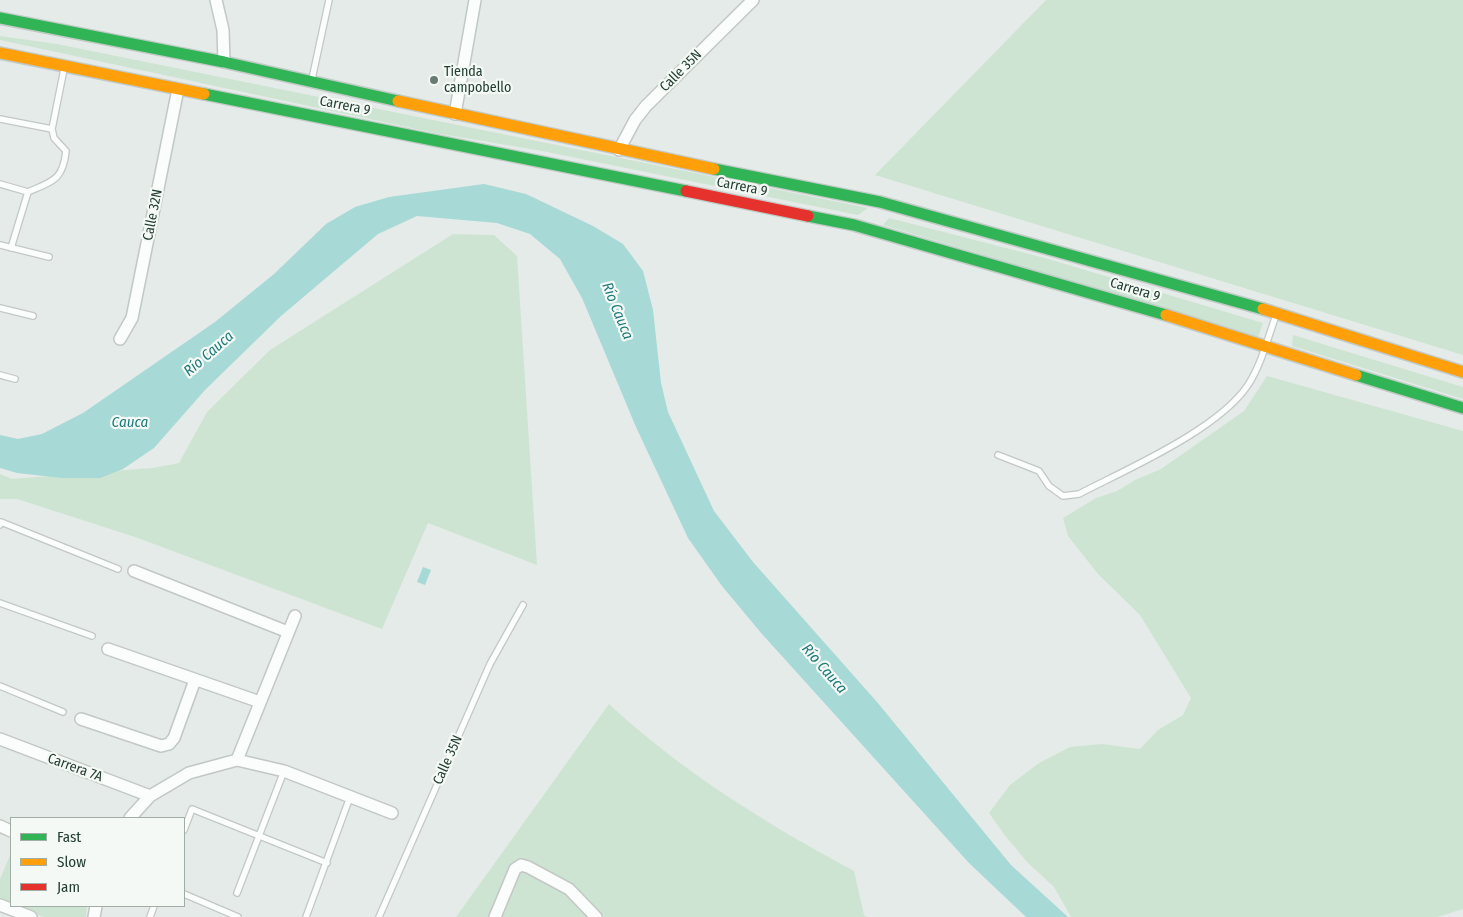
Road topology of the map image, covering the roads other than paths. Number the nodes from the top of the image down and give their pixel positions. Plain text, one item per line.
1 (216, 0) edge
2 (328, 0) edge
3 (475, 0) edge
4 (753, 0) edge
5 (0, 18) edge
6 (0, 53) edge
7 (224, 62) junction
8 (64, 66) junction
9 (311, 81) junction
10 (178, 88) junction
11 (454, 114) junction
12 (0, 119) edge
13 (52, 128) junction
14 (619, 150) junction
15 (0, 184) edge
16 (28, 192) junction
17 (880, 202) junction
18 (854, 225) junction
19 (0, 246) edge
20 (11, 248) junction
21 (49, 257) dead end
22 (0, 308) edge
23 (1276, 313) junction
24 (33, 316) dead end
25 (120, 339) dead end
26 (1265, 346) junction
27 (1463, 372) edge
28 (0, 375) edge
29 (15, 379) dead end
30 (1463, 408) edge
31 (998, 456) dead end
32 (0, 525) edge
33 (118, 569) dead end
34 (134, 571) dead end
35 (0, 603) edge
36 (523, 605) dead end
37 (295, 616) dead end
38 (288, 632) junction
39 (92, 636) dead end
40 (108, 649) dead end
41 (195, 680) junction
42 (0, 686) edge
43 (260, 702) junction
44 (63, 712) dead end
45 (81, 719) dead end
46 (0, 739) edge
47 (237, 760) junction
48 (284, 771) junction
49 (150, 796) junction
50 (350, 797) junction
51 (392, 813) dead end
52 (131, 817) edge
53 (185, 828) edge
54 (260, 836) junction
55 (327, 863) junction
56 (237, 893) dead end
57 (185, 894) edge
58 (0, 905) edge
59 (31, 917) edge
60 (238, 917) edge
61 (306, 917) edge
62 (379, 917) edge
63 (495, 917) edge
64 (596, 917) edge

1 - 7 street
2 - 9 lane
3 - 11 street
4 - 14 street, Calle 35N
5 - 7 main road, Carrera 9
6 - 8 main road, Carrera 9
7 - 9 main road, Carrera 9
8 - 10 main road, Carrera 9
8 - 13 lane
9 - 11 main road, Carrera 9
10 - 18 main road, Carrera 9
10 - 25 street, Calle 32N
11 - 14 main road, Carrera 9
12 - 13 lane
13 - 16 lane
14 - 17 main road, Carrera 9
15 - 16 lane
16 - 20 lane
17 - 18 main road
17 - 23 main road, Carrera 9
18 - 26 main road, Carrera 9
19 - 20 lane
20 - 21 lane
22 - 24 lane
23 - 26 lane
23 - 27 main road, Carrera 9
26 - 30 main road, Carrera 9
26 - 31 lane
28 - 29 lane
32 - 33 lane
34 - 38 street
35 - 39 lane
36 - 62 lane, Calle 35N
37 - 38 street
38 - 43 street
40 - 41 street
41 - 43 street
41 - 45 street
42 - 44 lane
43 - 47 street
46 - 49 street, Carrera 7A
47 - 48 street
47 - 49 street
48 - 50 street
48 - 54 lane
49 - 52 street
50 - 51 street
50 - 55 lane
53 - 54 lane
54 - 55 lane
54 - 56 lane
55 - 61 lane
57 - 60 lane
58 - 59 street
63 - 64 street

